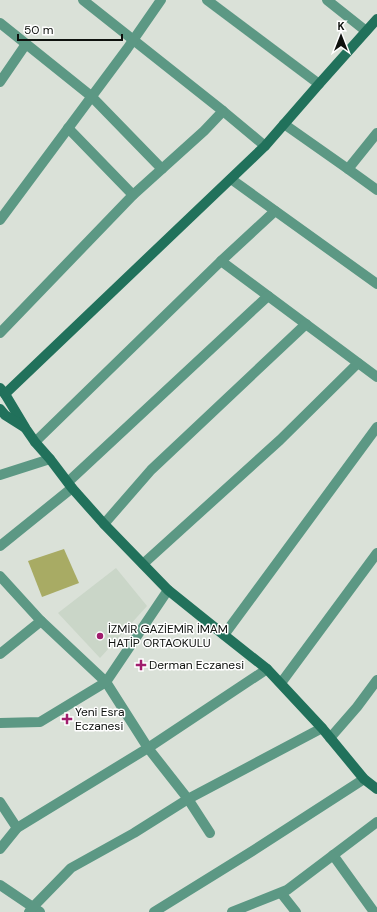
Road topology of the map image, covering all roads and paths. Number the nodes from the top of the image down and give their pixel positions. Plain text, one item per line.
1 (83, 0) edge
2 (161, 0) edge
3 (206, 0) edge
4 (327, 0) edge
5 (377, 19) edge
6 (0, 23) edge
7 (366, 31) junction
8 (133, 40) junction
9 (26, 44) junction
10 (0, 82) edge
11 (319, 84) junction
12 (91, 96) junction
13 (223, 111) junction
14 (284, 124) junction
15 (68, 128) junction
16 (377, 133) edge
17 (265, 146) junction
18 (162, 169) junction
19 (348, 169) junction
20 (231, 179) junction
21 (377, 190) edge
22 (133, 194) junction
23 (276, 211) junction
24 (0, 220) edge
25 (221, 261) junction
26 (377, 284) edge
27 (268, 296) junction
28 (306, 324) junction
29 (0, 333) edge
30 (358, 363) junction
31 (377, 377) edge
32 (2, 391) edge
33 (0, 409) edge
34 (377, 427) edge
35 (26, 429) junction
36 (35, 442) junction
37 (50, 459) junction
38 (0, 475) edge
39 (70, 485) junction
40 (104, 524) junction
41 (0, 546) edge
42 (377, 553) edge
43 (143, 564) junction
44 (0, 576) edge
45 (168, 590) junction
46 (41, 621) junction
47 (224, 635) junction
48 (0, 654) edge
49 (267, 668) junction
50 (377, 680) edge
51 (106, 682) junction
52 (281, 683) junction
53 (0, 723) edge
54 (322, 728) junction
55 (330, 738) junction
56 (148, 748) junction
57 (364, 779) junction
58 (377, 789) edge
59 (188, 799) junction
60 (0, 802) edge
61 (377, 822) edge
62 (17, 828) junction
63 (210, 833) dead end
64 (0, 849) edge
65 (333, 855) junction
66 (0, 885) edge
67 (281, 893) junction
68 (34, 910) edge
69 (154, 912) edge
70 (232, 912) edge
71 (296, 912) edge
72 (374, 912) edge

1 - 8 street
2 - 8 street
3 - 11 street
4 - 7 street
5 - 7 main road
6 - 9 street
7 - 11 main road
8 - 12 street
8 - 13 street
9 - 10 street
9 - 12 street
11 - 14 main road
12 - 15 street
12 - 18 street
13 - 17 street
13 - 18 street
14 - 17 main road
14 - 19 street
15 - 22 street
15 - 24 street
16 - 19 street
17 - 20 main road
18 - 22 street
19 - 21 street
20 - 23 street
20 - 32 main road
22 - 29 street
23 - 25 street
23 - 26 street
25 - 27 street
25 - 36 street
27 - 28 street
27 - 39 street
28 - 30 street
28 - 40 street
30 - 31 street
30 - 43 street
32 - 35 main road
33 - 35 main road
34 - 47 street
35 - 36 main road
36 - 37 main road
37 - 38 street
37 - 39 main road
39 - 40 main road
39 - 41 street
40 - 43 main road
42 - 52 street
43 - 45 main road
44 - 46 street
45 - 47 main road
45 - 51 street
46 - 48 street
46 - 51 street
47 - 49 main road
49 - 52 main road
49 - 56 street
50 - 55 street
51 - 53 street
51 - 56 street
52 - 54 main road
54 - 55 main road
54 - 59 street
55 - 57 main road
56 - 59 street
56 - 62 street
57 - 58 main road
57 - 69 street
59 - 63 street
59 - 68 street
60 - 62 street
61 - 65 street
62 - 64 street
65 - 67 street
65 - 72 street
66 - 68 street
67 - 70 street
67 - 71 street

